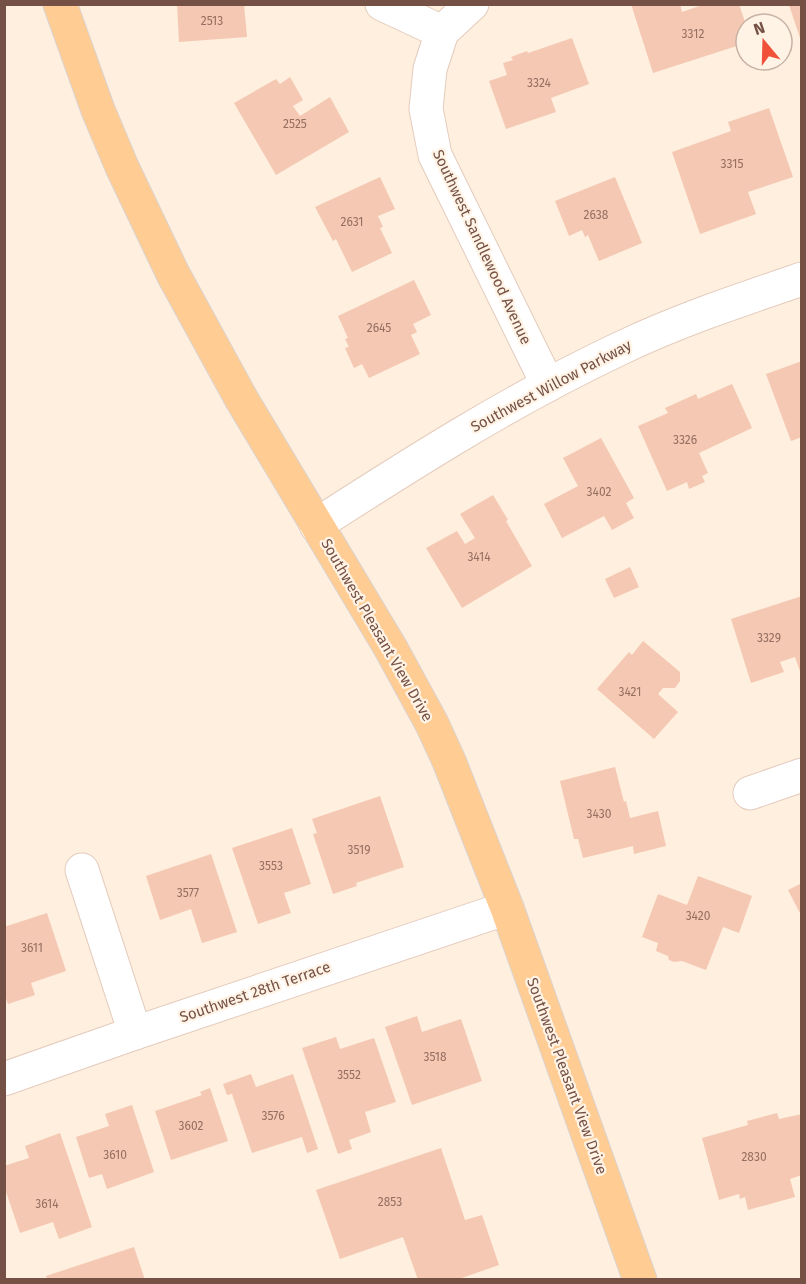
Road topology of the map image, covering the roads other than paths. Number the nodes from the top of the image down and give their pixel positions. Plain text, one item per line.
1 (60, 4) edge
2 (382, 4) edge
3 (472, 4) edge
4 (442, 32) junction
5 (801, 279) edge
6 (548, 385) junction
7 (316, 525) junction
8 (801, 775) edge
9 (750, 793) dead end
10 (81, 870) dead end
11 (507, 908) junction
12 (135, 1033) junction
13 (4, 1079) edge
14 (640, 1280) edge

1 - 7 main road, Southwest Pleasant View Drive
2 - 4 street
3 - 4 street
4 - 6 street, Southwest Sandlewood Avenue
5 - 6 street, Southwest Willow Parkway
6 - 7 street, Southwest Willow Parkway
7 - 11 main road, Southwest Pleasant View Drive
8 - 9 street
10 - 12 street
11 - 12 street, Southwest 28th Terrace
11 - 14 main road, Southwest Pleasant View Drive
12 - 13 street, Southwest 28th Terrace

